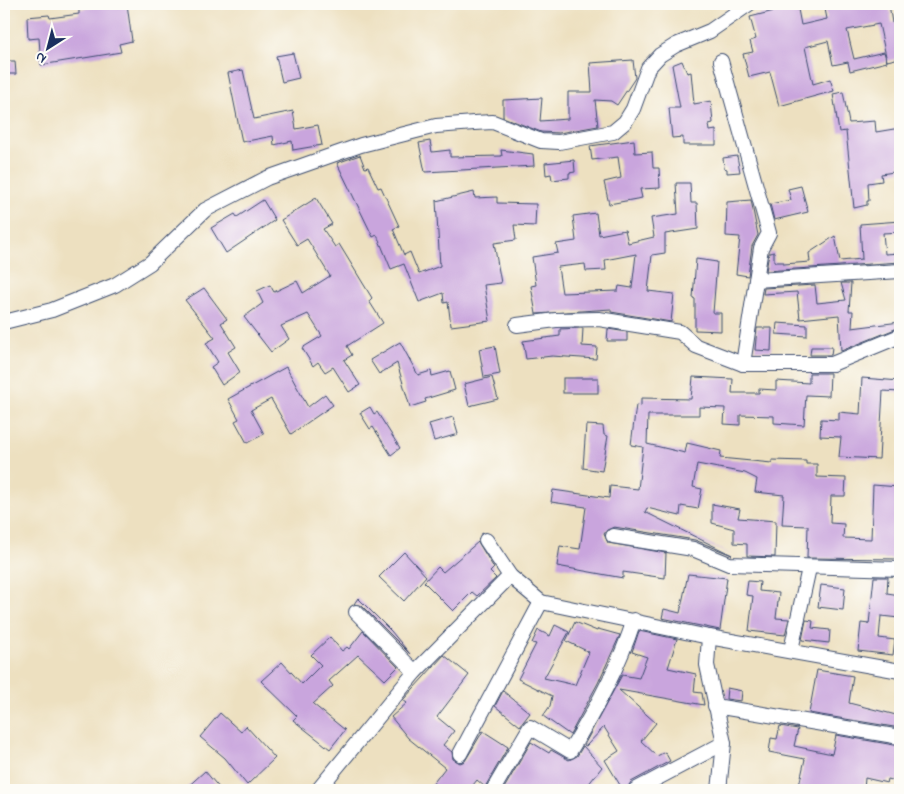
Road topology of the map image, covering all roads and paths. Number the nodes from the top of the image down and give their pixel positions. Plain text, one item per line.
1 (749, 4) edge
2 (721, 61) dead end
3 (900, 272) edge
4 (756, 280) junction
5 (4, 322) edge
6 (517, 325) dead end
7 (900, 336) edge
8 (743, 364) junction
9 (613, 536) dead end
10 (486, 540) dead end
11 (810, 568) junction
12 (900, 570) edge
13 (510, 576) junction
14 (541, 602) junction
15 (356, 612) dead end
16 (634, 620) junction
17 (709, 637) junction
18 (791, 650) junction
19 (900, 671) edge
20 (416, 672) junction
21 (715, 706) junction
22 (900, 737) edge
23 (724, 743) junction
24 (460, 754) dead end
25 (318, 790) edge
26 (493, 790) edge
27 (635, 790) edge
28 (719, 790) edge

1 - 5 street
2 - 4 street
3 - 4 street
4 - 8 street
6 - 8 street
7 - 8 street
9 - 11 street
10 - 13 street
11 - 12 street
11 - 18 street
13 - 14 street
13 - 20 street
14 - 16 street
14 - 24 street
15 - 20 street
16 - 17 street
16 - 26 street
17 - 18 street
17 - 21 street
18 - 19 street
20 - 25 street
21 - 22 street
21 - 23 street
23 - 27 street
23 - 28 street

